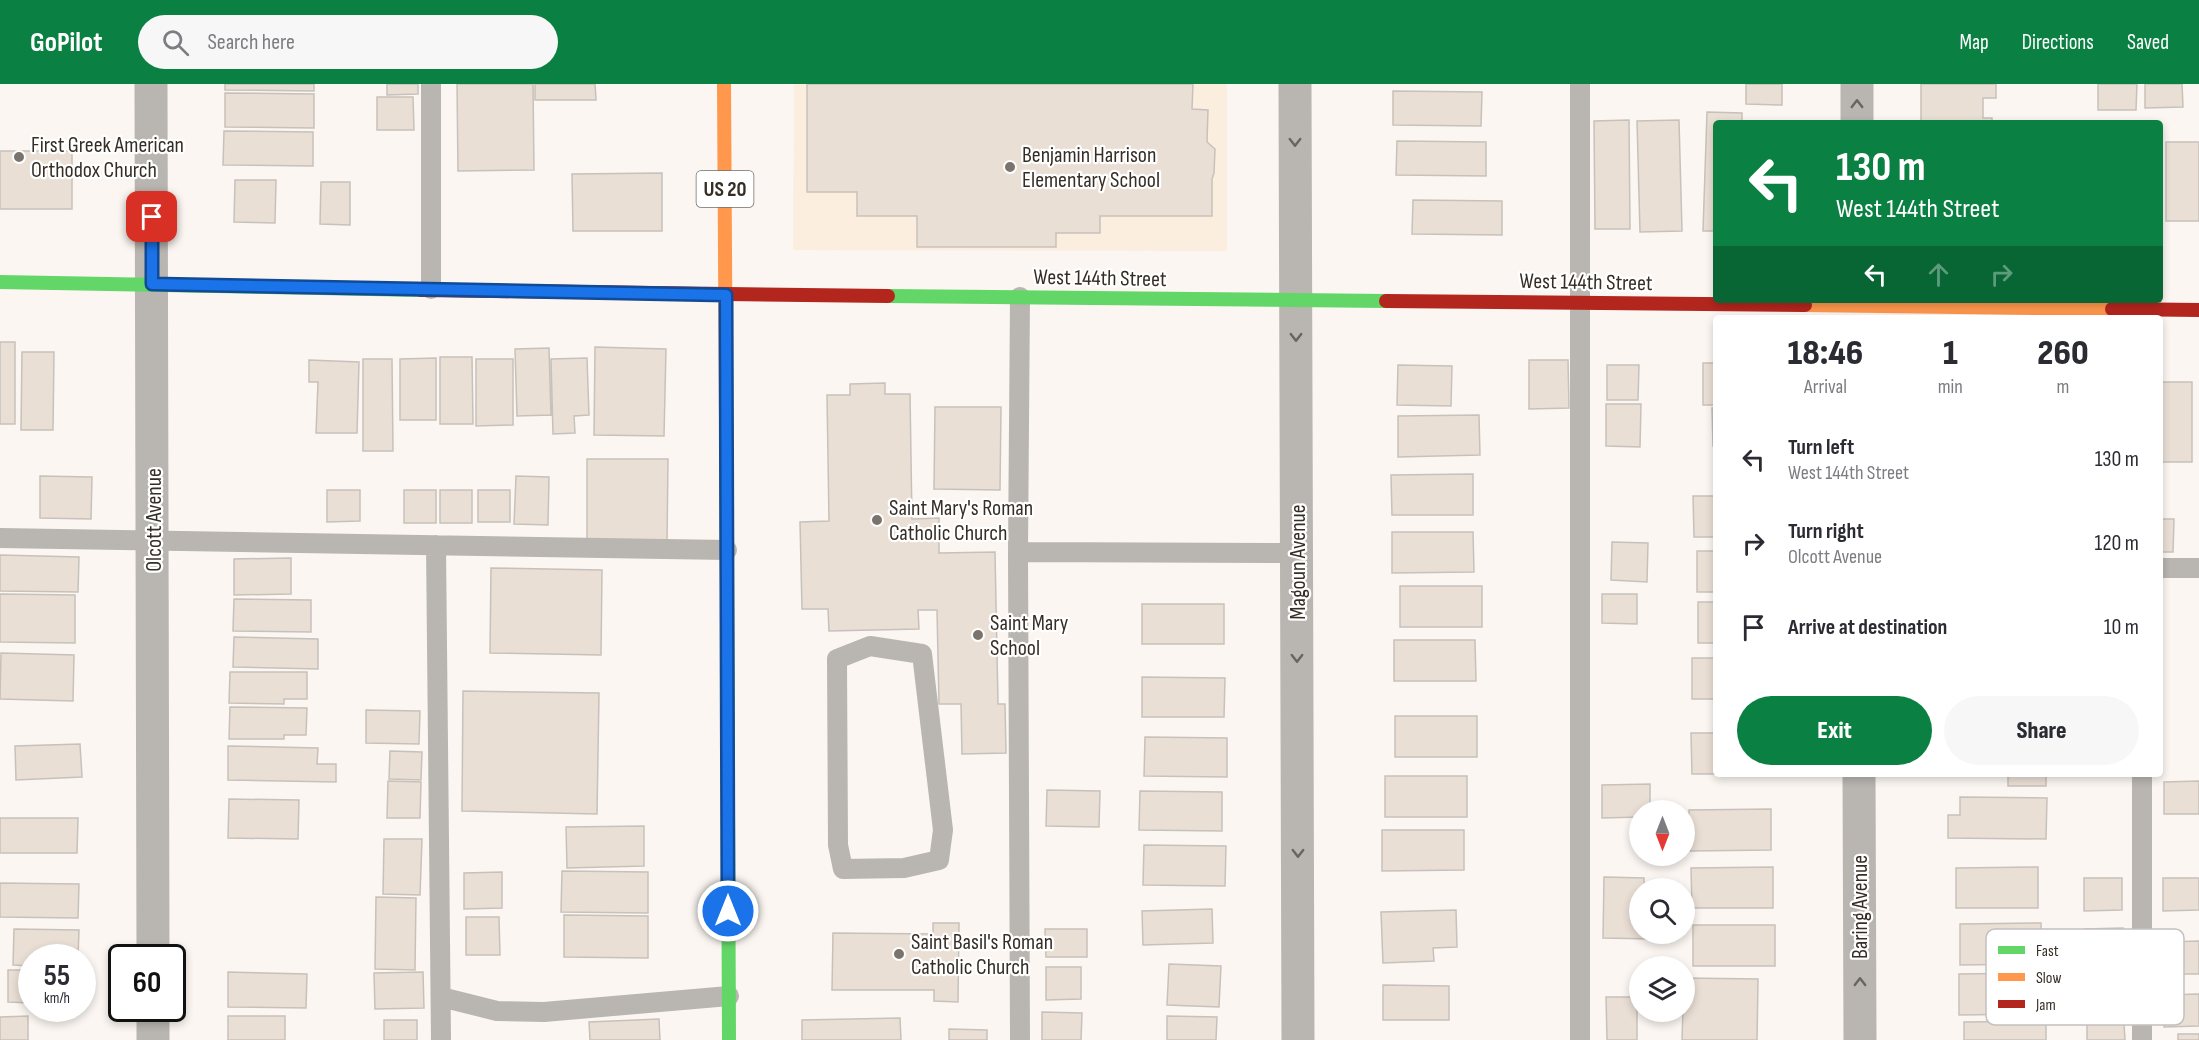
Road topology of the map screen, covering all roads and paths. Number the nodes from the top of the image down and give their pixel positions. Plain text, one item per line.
1 (151, 84) edge
2 (432, 84) edge
3 (724, 84) edge
4 (1295, 84) edge
5 (1580, 84) edge
6 (1857, 84) edge
7 (1857, 120) edge
8 (0, 282) edge
9 (152, 284) junction
10 (431, 289) junction
11 (726, 295) junction
12 (1020, 297) junction
13 (1296, 300) junction
14 (1579, 302) junction
15 (1857, 308) edge
16 (2199, 310) edge
17 (0, 538) edge
18 (153, 541) junction
19 (436, 546) junction
20 (727, 550) junction
21 (1018, 552) junction
22 (1297, 553) junction
23 (2163, 568) edge
24 (2199, 568) edge
25 (1859, 777) edge
26 (2142, 777) edge
27 (943, 830) joint
28 (2142, 929) edge
29 (153, 944) edge
30 (729, 996) junction
31 (441, 997) junction
32 (153, 1022) edge
33 (153, 1040) edge
34 (441, 1040) edge
35 (729, 1040) edge
36 (1020, 1040) edge
37 (1298, 1040) edge
38 (1580, 1040) edge
39 (1860, 1040) edge

1 - 9 street, Olcott Avenue
2 - 10 lane
3 - 11 street, US 20
4 -> 13 street, Magoun Avenue
5 - 14 lane
7 -> 6 street
8 - 9 street, West 144th Street
9 - 10 street, West 144th Street
9 - 18 street, Olcott Avenue
10 - 11 street, West 144th Street
11 - 12 street, West 144th Street
11 - 20 street, US 20
12 - 13 street, West 144th Street
12 - 21 lane
13 - 14 street, West 144th Street
13 -> 22 street, Magoun Avenue
14 - 15 street, West 144th Street
14 - 38 lane
15 - 16 street, West 144th Street
17 - 18 lane
18 - 19 lane
18 - 29 street, Olcott Avenue
19 - 20 lane
19 - 31 lane
20 - 30 street, US 20
21 - 22 lane
21 - 36 lane
22 -> 37 street, Magoun Avenue
23 - 24 lane
39 -> 25 street, Baring Avenue
26 - 28 lane
27 - 27 lane
30 - 31 lane
30 - 35 street, US 20
31 - 34 lane
32 - 33 street

